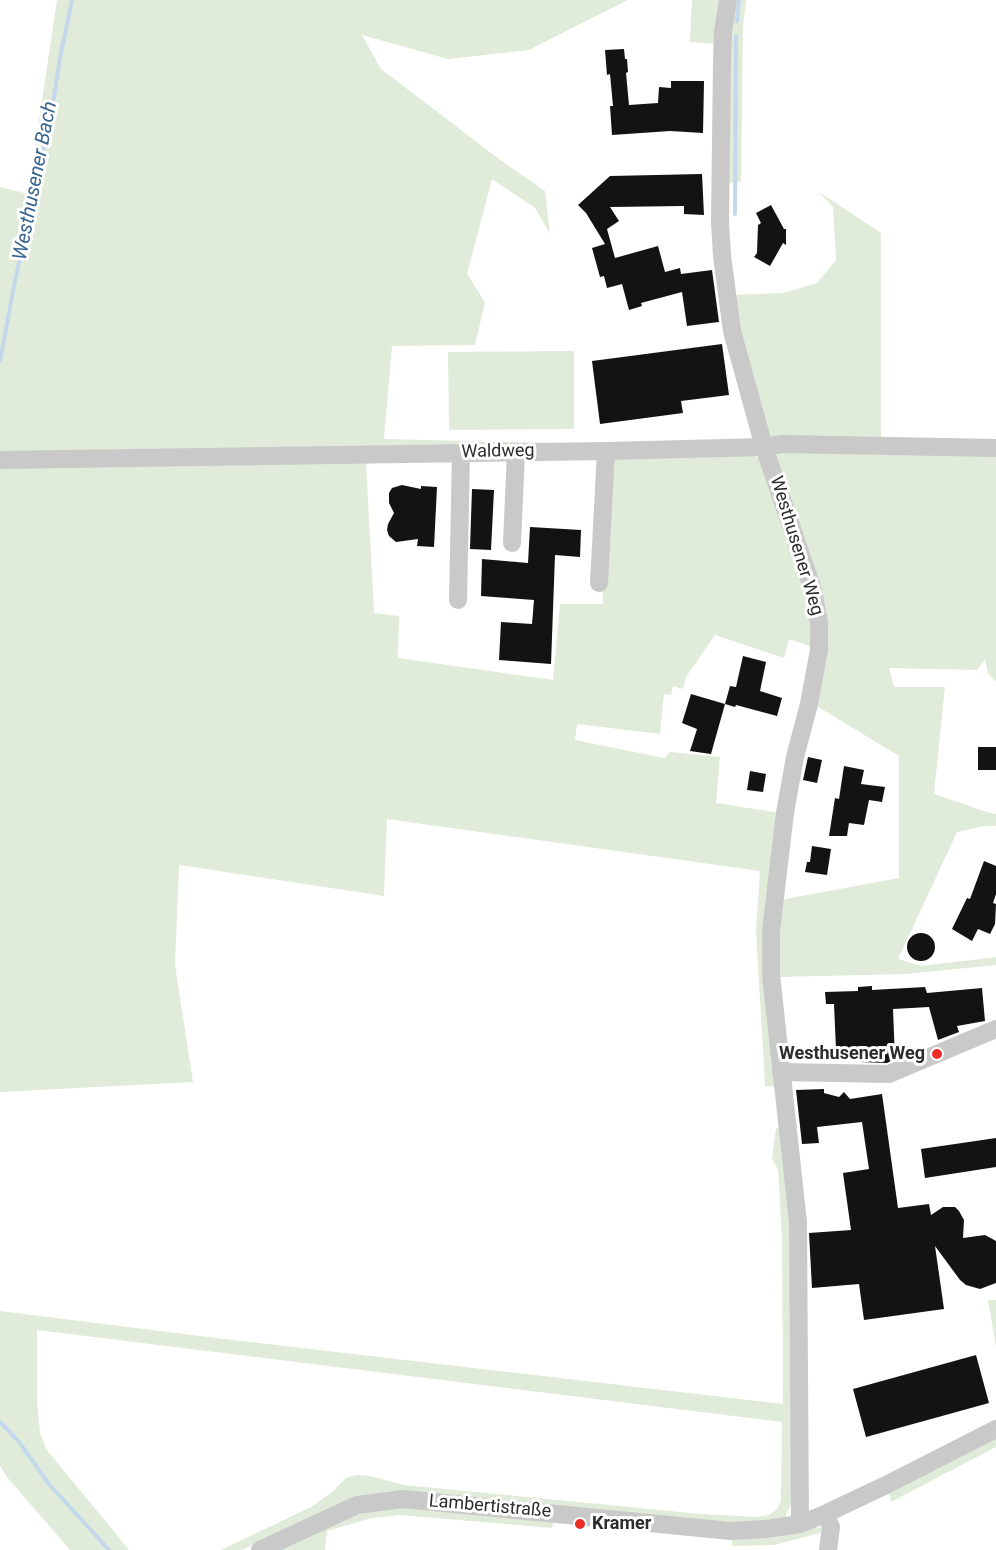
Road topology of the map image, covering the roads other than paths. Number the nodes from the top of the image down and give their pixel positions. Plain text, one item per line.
1 (728, 0) edge
2 (764, 447) junction
3 (996, 448) edge
4 (606, 451) junction
5 (516, 452) junction
6 (461, 453) junction
7 (0, 460) edge
8 (512, 543) dead end
9 (599, 583) dead end
10 (458, 600) dead end
11 (996, 1029) edge
12 (781, 1072) junction
13 (996, 1429) edge
14 (825, 1515) junction
15 (800, 1524) junction
16 (260, 1550) edge
17 (828, 1550) edge

1 - 2 street, Westhusener Weg
2 - 3 street, Waldweg
2 - 4 street, Waldweg
2 - 12 street, Westhusener Weg
4 - 5 street, Waldweg
4 - 9 street
5 - 6 street, Waldweg
5 - 8 street
6 - 7 street, Waldweg
6 - 10 street
11 - 12 street
12 - 15 street, Westhusener Weg
13 - 14 street, Lambertistraße
14 - 15 street, Lambertistraße
14 - 17 street
15 - 16 street, Lambertistraße

